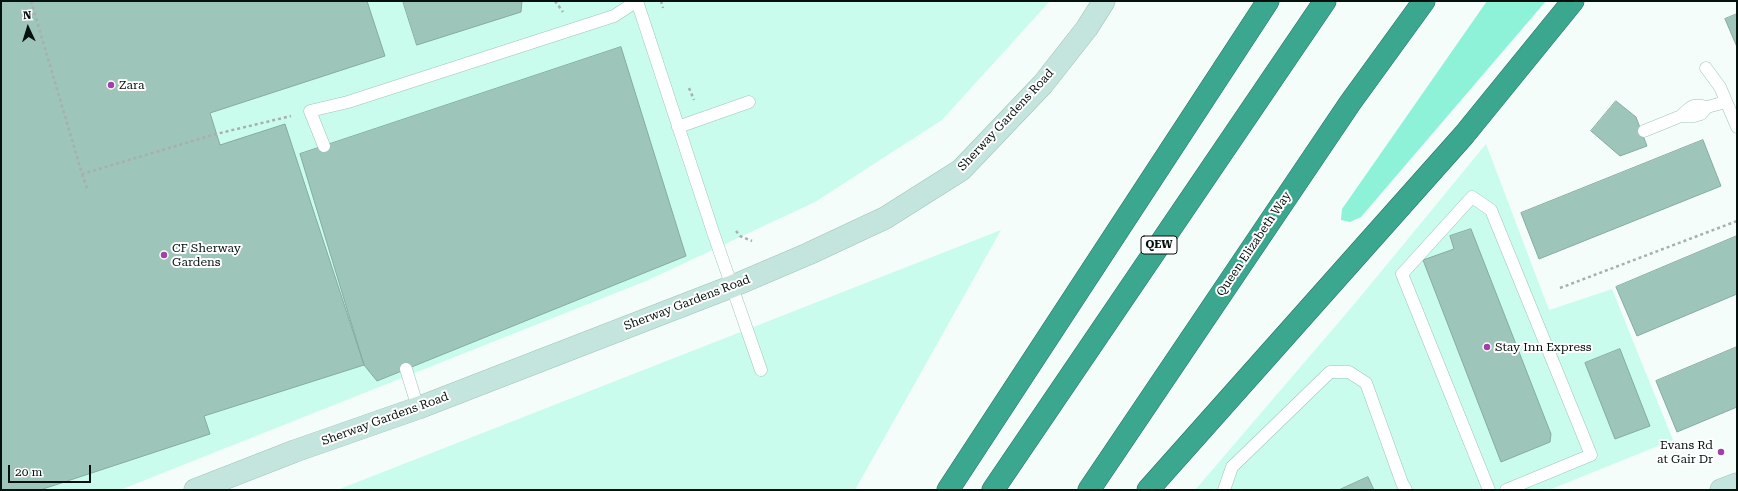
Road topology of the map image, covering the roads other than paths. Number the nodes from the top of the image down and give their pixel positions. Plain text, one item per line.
1 (637, 1) edge
2 (1104, 1) edge
3 (1268, 1) edge
4 (1325, 1) edge
5 (1424, 1) edge
6 (1573, 1) edge
7 (1706, 68) dead end
8 (749, 102) dead end
9 (1726, 102) junction
10 (678, 127) junction
11 (1737, 128) edge
12 (1644, 131) dead end
13 (324, 146) dead end
14 (733, 286) junction
15 (406, 369) dead end
16 (762, 370) dead end
17 (418, 408) junction
18 (1737, 484) edge
19 (195, 490) edge
20 (948, 490) edge
21 (993, 490) edge
22 (1088, 490) edge
23 (1148, 490) edge
24 (1224, 490) edge
25 (1406, 490) edge
26 (1489, 490) edge
27 (1506, 490) edge
28 (1721, 490) edge

1 - 10 lane
1 - 13 lane
2 - 14 street, Sherway Gardens Road
3 - 20 highway
4 - 21 highway, QEW
5 - 22 highway, Queen Elizabeth Way
6 - 23 highway
7 - 9 lane
8 - 10 lane
9 - 11 lane
9 - 12 lane
10 - 14 lane
14 - 16 lane
14 - 17 street, Sherway Gardens Road
15 - 17 lane
17 - 19 street, Sherway Gardens Road
18 - 28 street
24 - 25 lane
26 - 27 lane

